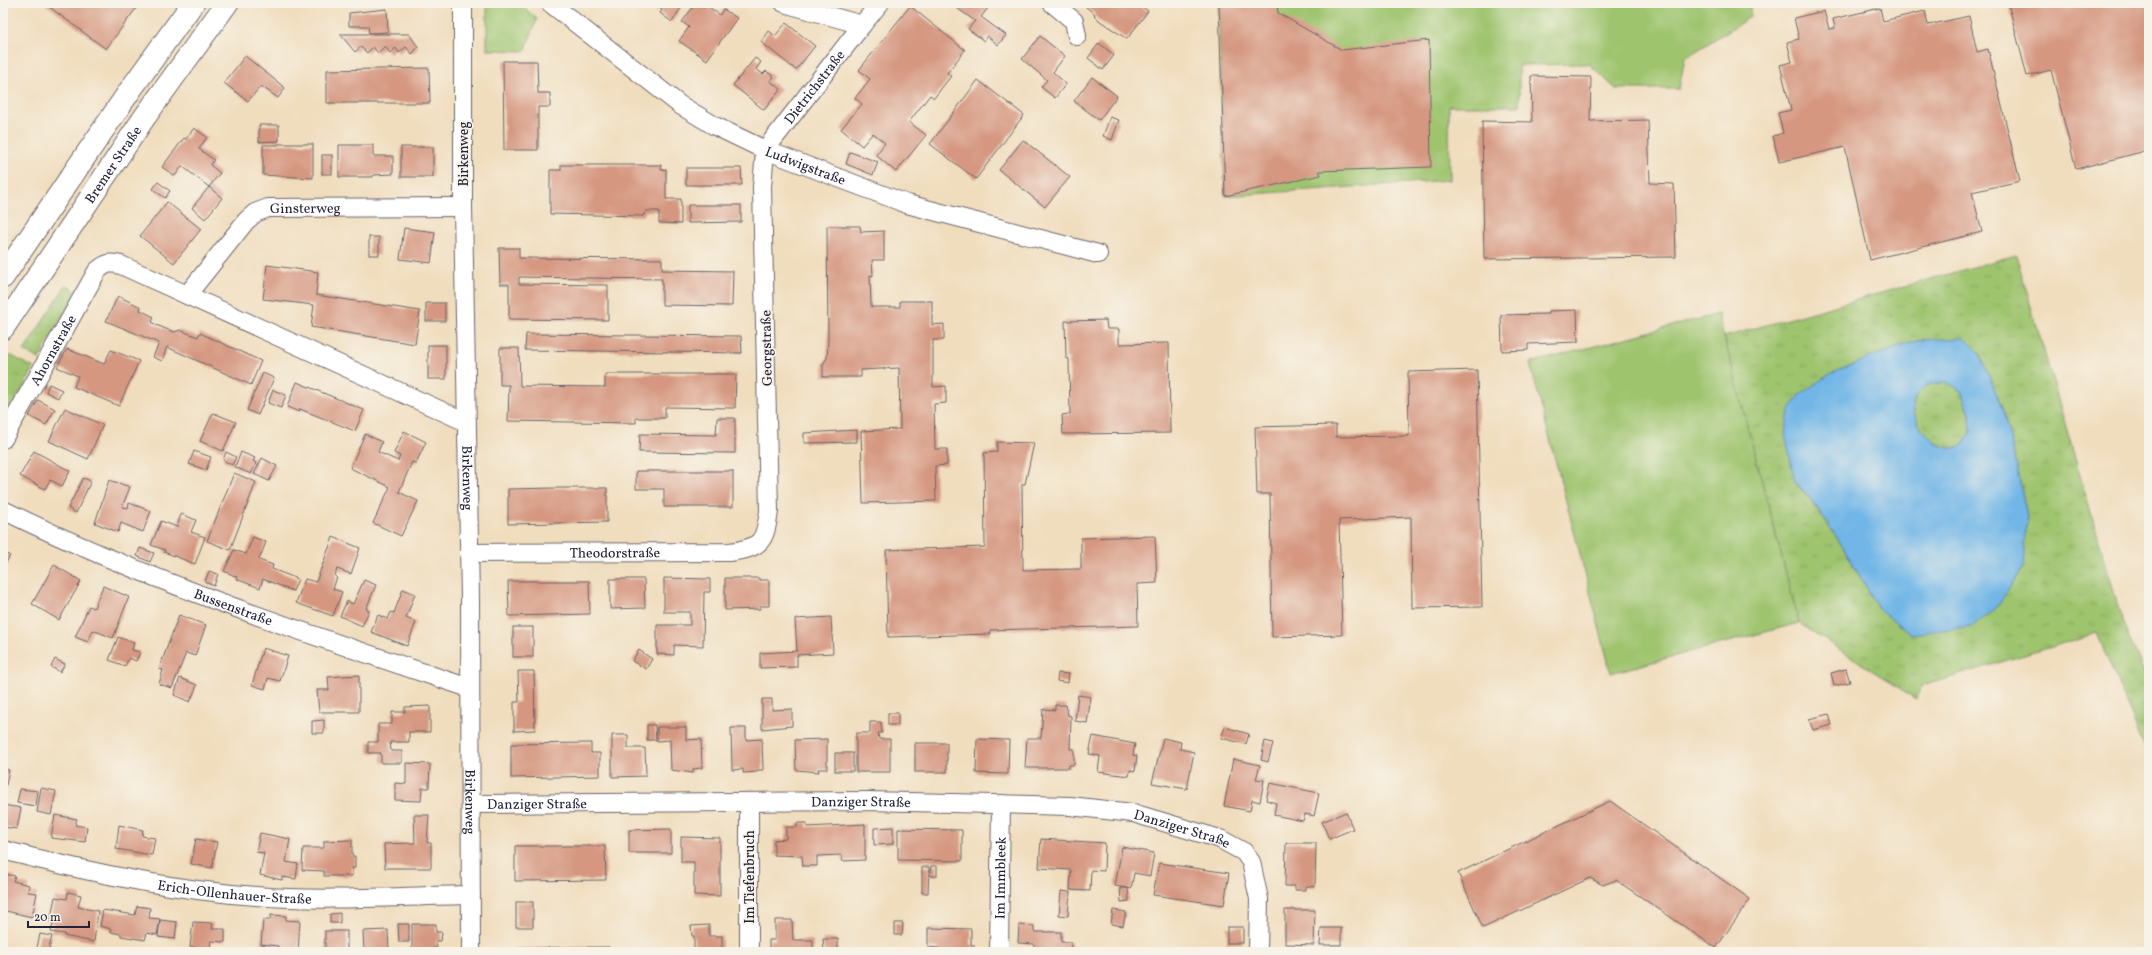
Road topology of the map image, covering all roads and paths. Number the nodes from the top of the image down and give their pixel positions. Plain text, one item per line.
1 (193, 3) edge
2 (227, 3) edge
3 (463, 3) edge
4 (550, 3) edge
5 (784, 3) edge
6 (880, 3) edge
7 (1052, 3) edge
8 (862, 25) junction
9 (1077, 36) dead end
10 (766, 150) junction
11 (463, 207) junction
12 (1098, 254) dead end
13 (3, 277) edge
14 (187, 295) junction
15 (3, 328) edge
16 (466, 422) junction
17 (3, 439) edge
18 (3, 510) edge
19 (759, 544) joint
20 (469, 553) junction
21 (469, 688) junction
22 (749, 803) junction
23 (471, 804) junction
24 (1001, 804) junction
25 (3, 850) edge
26 (471, 894) junction
27 (471, 952) edge
28 (748, 952) edge
29 (999, 952) edge
30 (1258, 952) edge

1 - 13 main road, Bremer Straße
2 - 15 main road, Bremer Straße
3 - 11 street, Birkenweg
4 - 10 street, Ludwigstraße
5 - 8 street
6 - 8 street, Dietrichstraße
7 - 9 street
8 - 10 street, Dietrichstraße
10 - 12 street, Ludwigstraße
10 - 19 street, Georgstraße
11 - 14 street, Ginsterweg
11 - 16 street, Birkenweg
14 - 16 street
14 - 17 street, Ahornstraße
16 - 20 street, Birkenweg
18 - 21 street, Bussenstraße
19 - 20 street, Theodorstraße
20 - 21 street, Birkenweg
21 - 23 street, Birkenweg
22 - 23 street, Danziger Straße
22 - 24 street, Danziger Straße
22 - 28 street, Im Tiefenbruch
23 - 26 street, Birkenweg
24 - 29 street, Im Immbleek
24 - 30 street, Danziger Straße
25 - 26 street, Erich-Ollenhauer-Straße
26 - 27 street, Birkenweg

